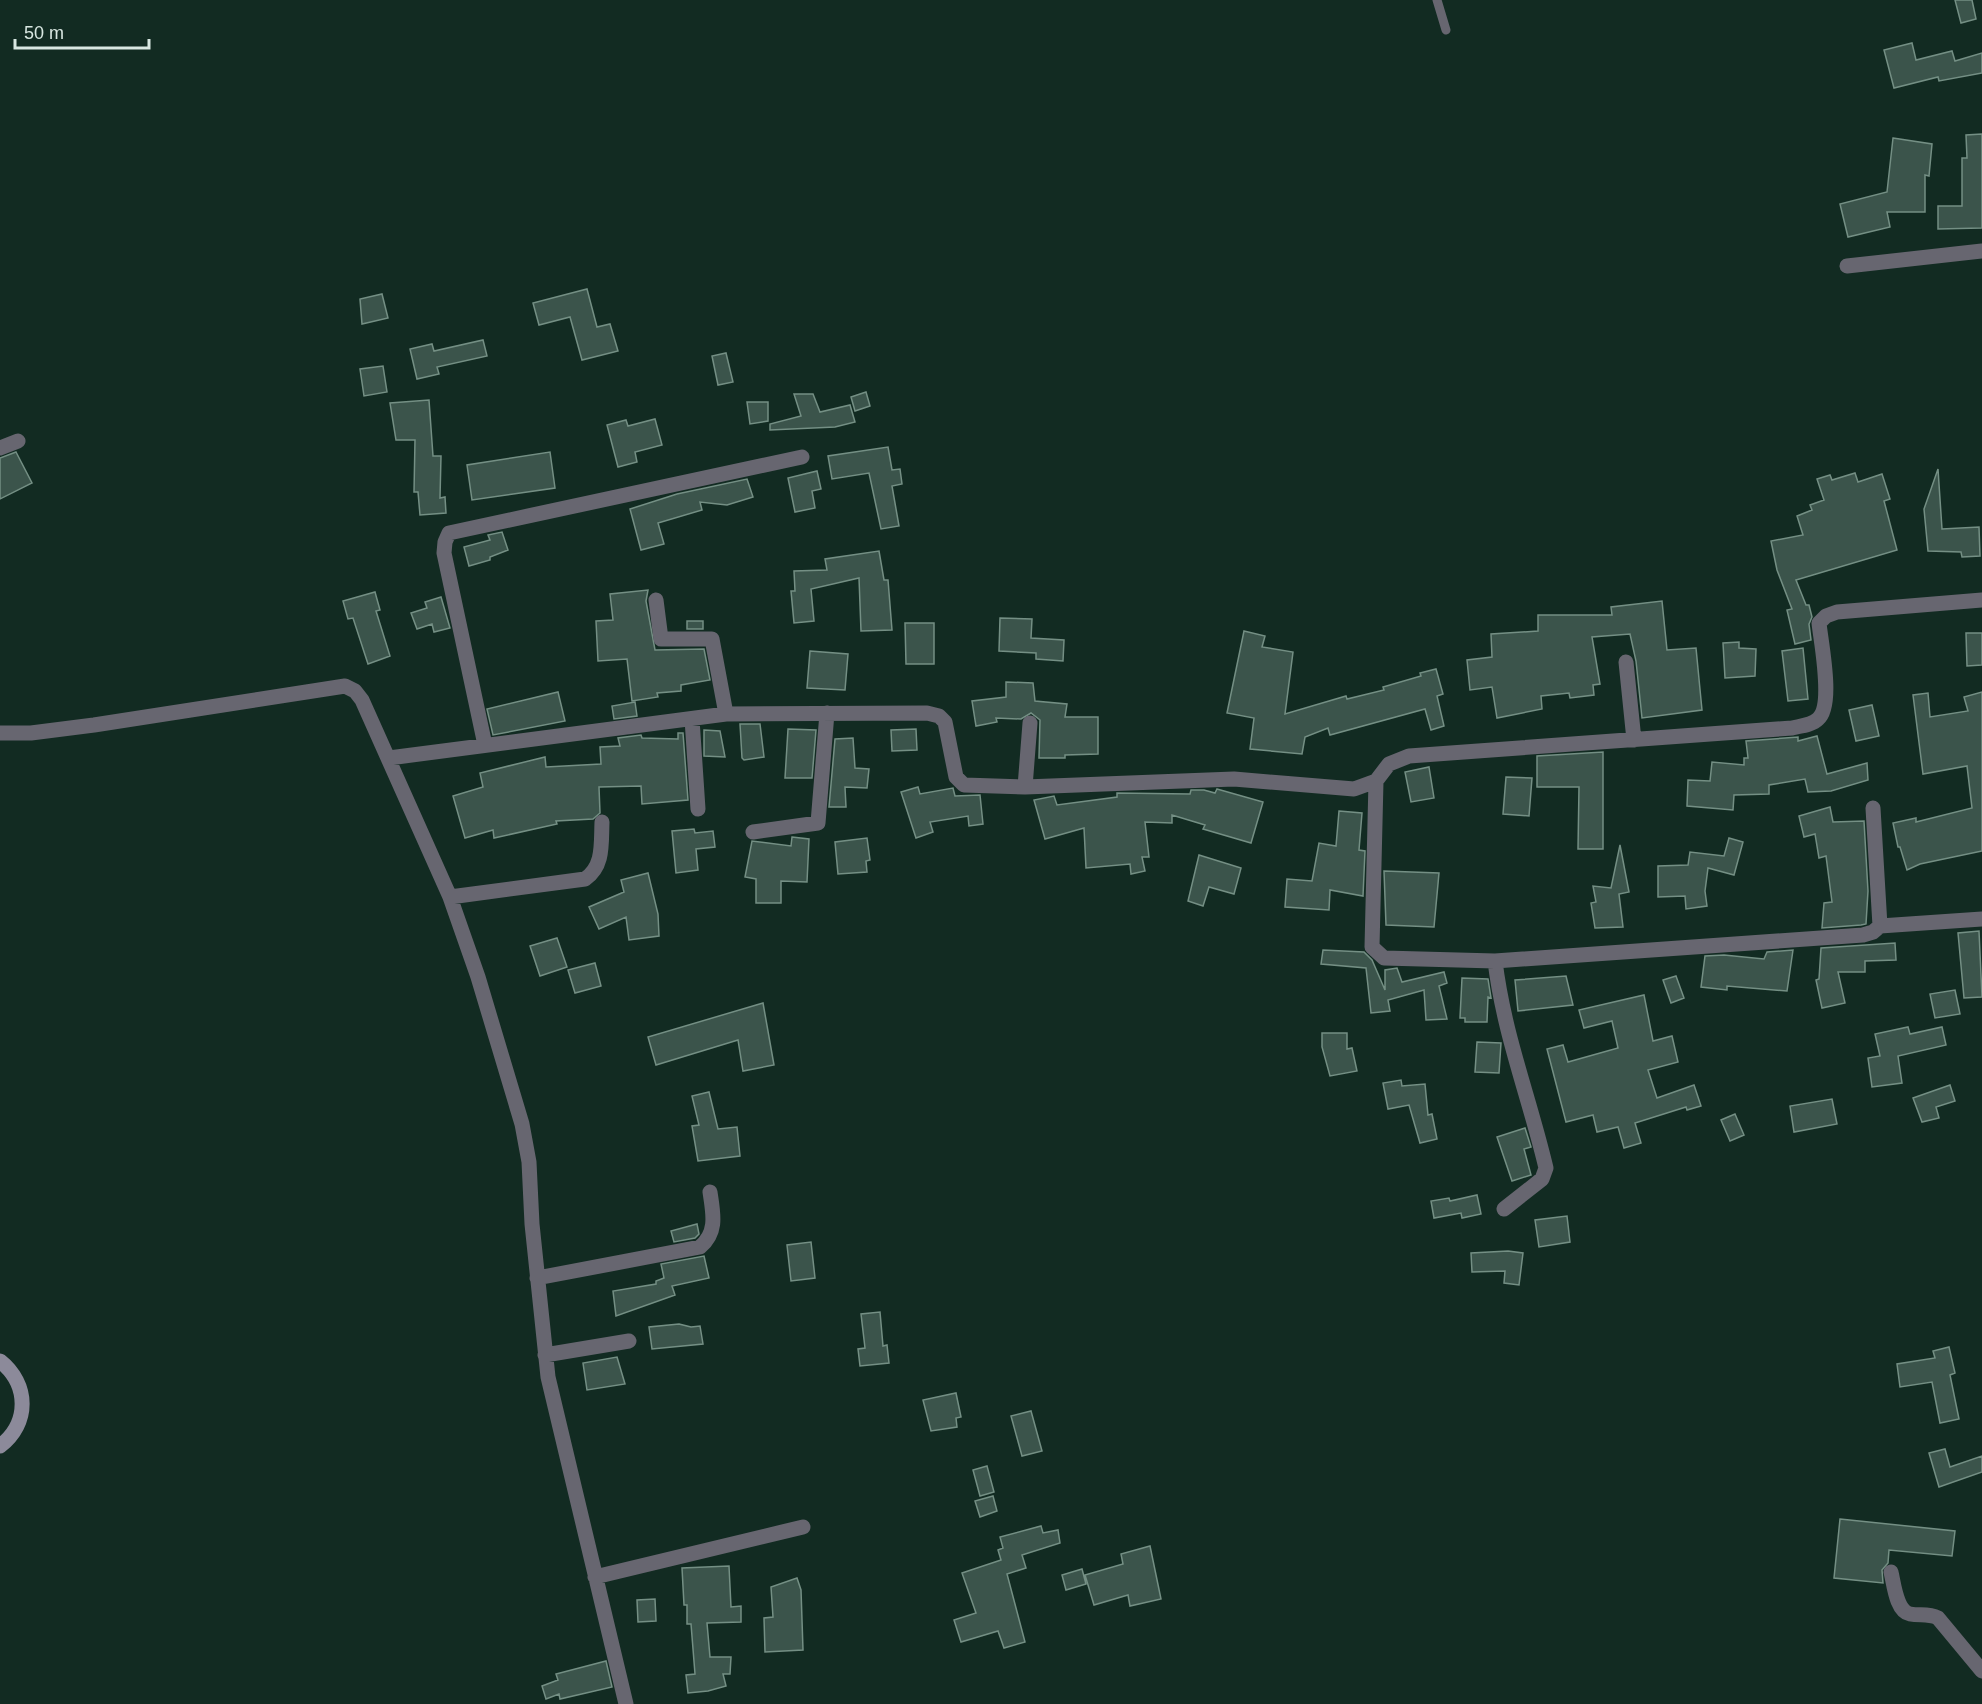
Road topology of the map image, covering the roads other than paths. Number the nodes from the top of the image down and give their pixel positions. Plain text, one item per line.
1 (1437, 0) edge
2 (1446, 30) dead end
3 (1982, 251) edge
4 (1847, 267) dead end
5 (18, 441) dead end
6 (0, 448) edge
7 (802, 457) dead end
8 (656, 600) dead end
9 (1982, 600) edge
10 (1626, 662) dead end
11 (827, 713) junction
12 (726, 714) junction
13 (692, 719) junction
14 (1030, 723) dead end
15 (0, 733) edge
16 (1634, 740) junction
17 (485, 745) junction
18 (389, 758) junction
19 (1376, 781) junction
20 (1025, 788) junction
21 (1874, 808) dead end
22 (698, 809) dead end
23 (602, 822) dead end
24 (753, 832) dead end
25 (450, 897) junction
26 (1982, 919) edge
27 (1880, 926) junction
28 (1495, 960) junction
29 (710, 1192) dead end
30 (1504, 1209) dead end
31 (537, 1278) junction
32 (629, 1341) dead end
33 (545, 1355) junction
34 (0, 1361) edge
35 (0, 1446) edge
36 (802, 1527) dead end
37 (1891, 1572) dead end
38 (595, 1577) junction
39 (1982, 1671) edge
40 (626, 1704) edge

1 - 2 lane
3 - 4 street
5 - 6 street
7 - 17 street
8 - 12 street
9 - 16 street
10 - 16 street
11 - 12 street
11 - 20 street
11 - 24 street
12 - 13 street
13 - 17 street
13 - 22 street
14 - 20 street
15 - 18 street
16 - 19 street
17 - 18 street
18 - 25 street
19 - 20 street
19 - 28 street
21 - 27 street
23 - 25 street
25 - 31 street
26 - 27 street
27 - 28 street
28 - 30 street
29 - 31 street
31 - 33 street
32 - 33 street
33 - 38 street
34 - 35 street
36 - 38 street
37 - 39 street
38 - 40 street

